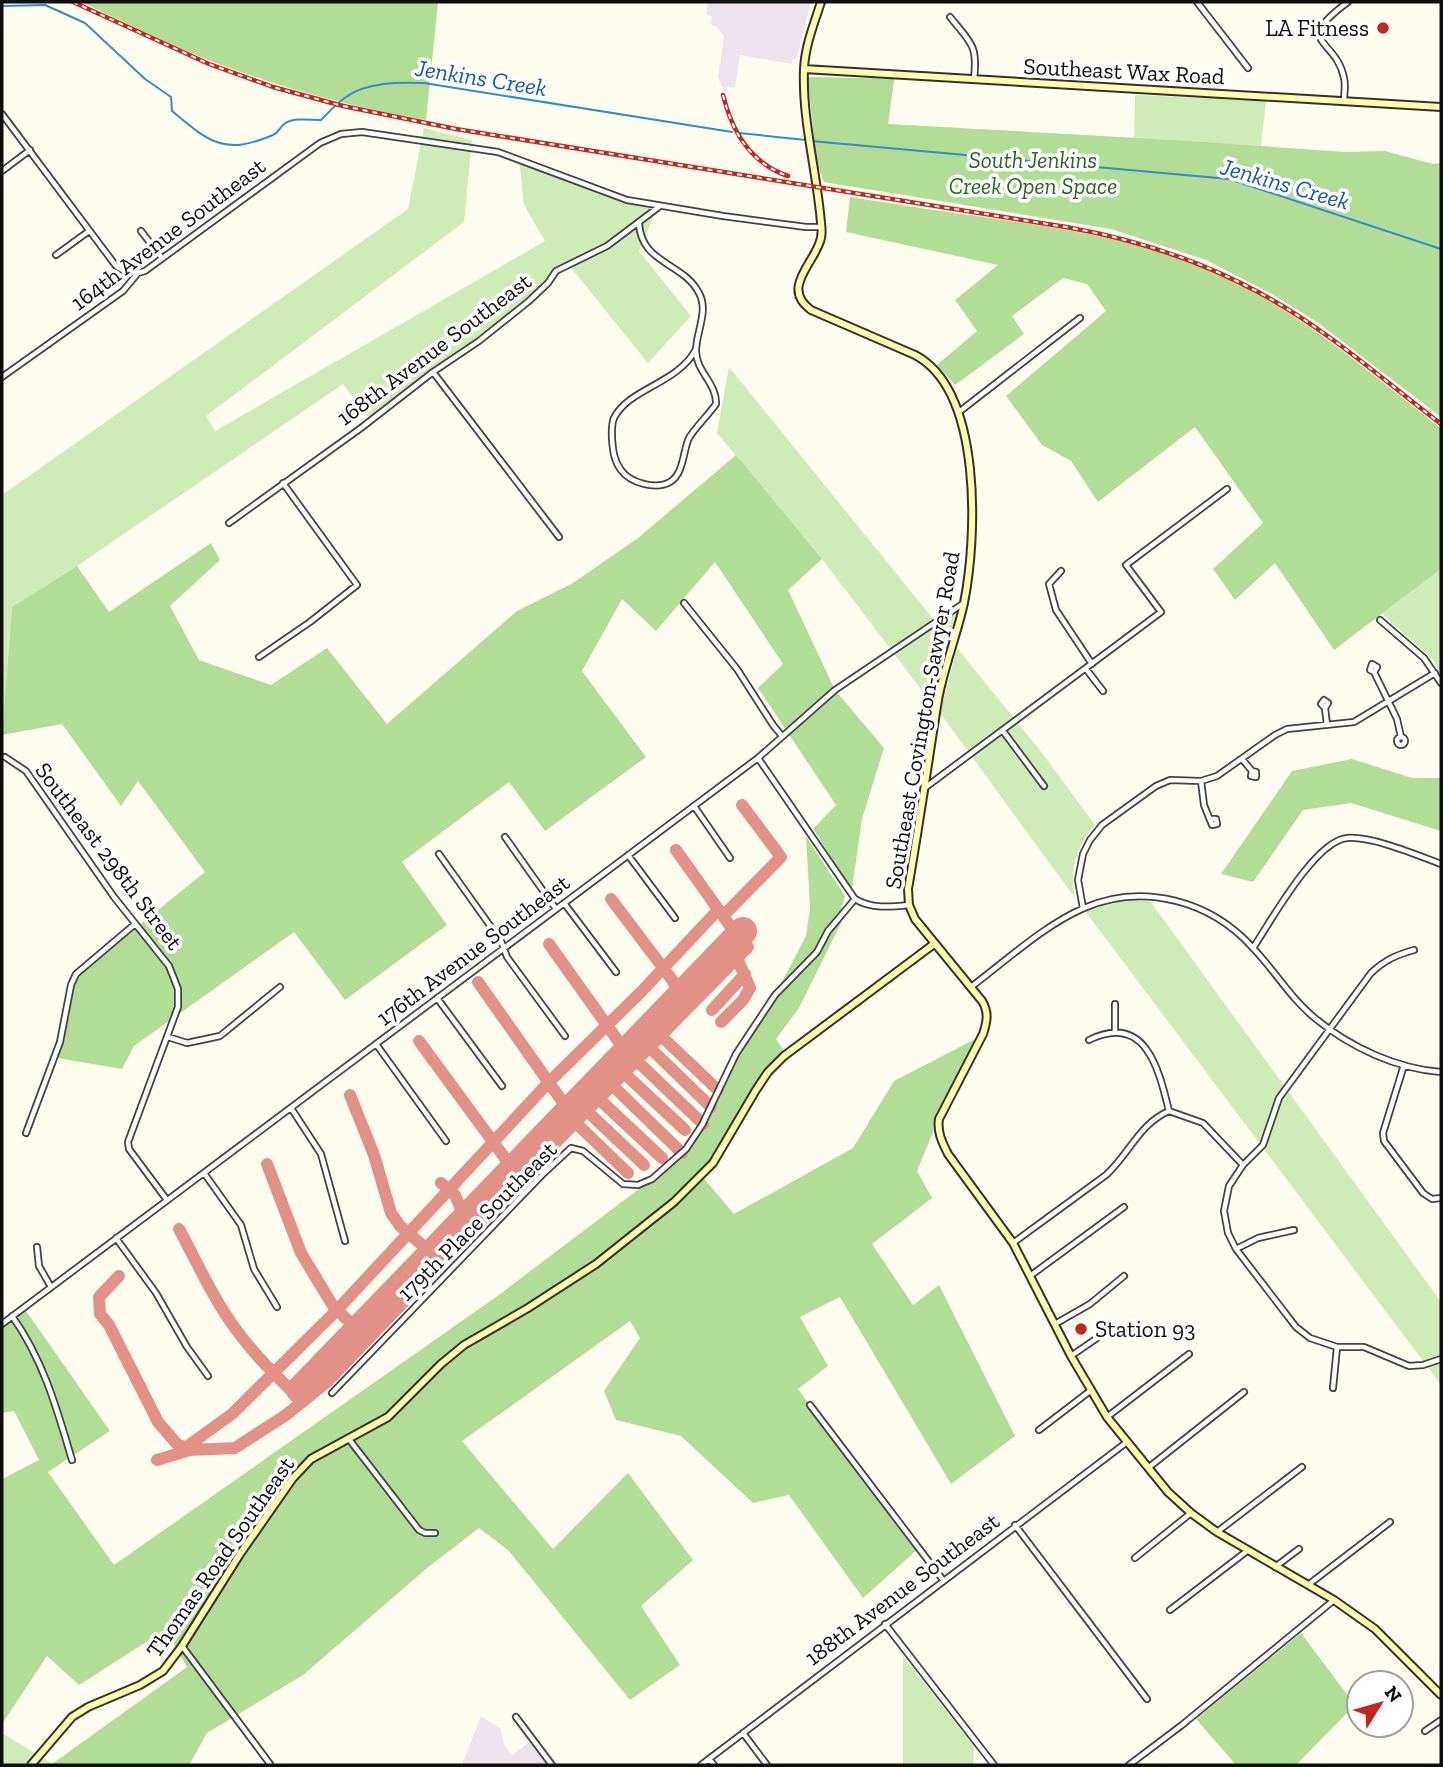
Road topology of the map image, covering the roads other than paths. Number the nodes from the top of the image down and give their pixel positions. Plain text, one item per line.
1 (821, 2) edge
2 (1198, 2) edge
3 (1348, 2) edge
4 (950, 17) dead end
5 (1248, 68) dead end
6 (804, 69) junction
7 (974, 80) junction
8 (1344, 101) junction
9 (1441, 107) edge
10 (2, 114) edge
11 (30, 150) junction
12 (2, 171) edge
13 (660, 206) junction
14 (639, 222) junction
15 (821, 226) junction
16 (89, 231) junction
17 (141, 232) dead end
18 (57, 255) dead end
19 (162, 258) junction
20 (138, 273) junction
21 (1080, 318) dead end
22 (696, 349) junction
23 (433, 372) junction
24 (2, 377) edge
25 (959, 412) junction
26 (283, 483) junction
27 (1227, 489) dead end
28 (229, 523) dead end
29 (559, 537) dead end
30 (1061, 571) dead end
31 (684, 603) dead end
32 (964, 603) junction
33 (1380, 620) dead end
34 (259, 657) dead end
35 (1092, 664) junction
36 (1086, 669) junction
37 (1374, 672) dead end
38 (1434, 673) junction
39 (1441, 684) edge
40 (1102, 691) dead end
41 (1388, 701) junction
42 (1325, 708) dead end
43 (1327, 725) junction
44 (1003, 731) junction
45 (782, 736) junction
46 (1401, 737) dead end
47 (5, 757) dead end
48 (758, 758) junction
49 (1242, 759) junction
50 (1252, 771) dead end
51 (1201, 781) junction
52 (1044, 786) dead end
53 (926, 787) junction
54 (694, 806) junction
55 (1211, 819) dead end
56 (505, 837) dead end
57 (439, 854) dead end
58 (628, 855) junction
59 (730, 858) dead end
60 (1441, 864) edge
61 (855, 900) junction
62 (564, 903) junction
63 (909, 905) junction
64 (1083, 908) junction
65 (556, 909) junction
66 (675, 918) dead end
67 (135, 925) junction
68 (934, 944) junction
69 (504, 948) junction
70 (1253, 948) junction
71 (1415, 950) dead end
72 (616, 972) dead end
73 (280, 987) dead end
74 (971, 987) junction
75 (437, 998) junction
76 (1115, 1004) dead end
77 (1330, 1030) junction
78 (1115, 1032) junction
79 (168, 1037) junction
80 (565, 1037) dead end
81 (1089, 1040) dead end
82 (376, 1044) junction
83 (1404, 1065) junction
84 (1441, 1072) edge
85 (502, 1086) dead end
86 (291, 1108) junction
87 (1169, 1111) junction
88 (26, 1133) dead end
89 (446, 1140) dead end
90 (1243, 1165) junction
91 (204, 1173) junction
92 (1439, 1199) edge
93 (167, 1200) junction
94 (1124, 1207) dead end
95 (1294, 1230) dead end
96 (116, 1238) junction
97 (345, 1241) dead end
98 (1013, 1242) junction
99 (37, 1247) dead end
100 (1236, 1249) junction
101 (1030, 1276) junction
102 (1124, 1276) dead end
103 (51, 1287) junction
104 (277, 1307) dead end
105 (12, 1316) junction
106 (2, 1324) edge
107 (1055, 1324) junction
108 (1116, 1332) dead end
109 (1337, 1347) junction
110 (1189, 1354) dead end
111 (1070, 1356) junction
112 (1441, 1359) edge
113 (208, 1376) dead end
114 (1333, 1388) dead end
115 (1090, 1391) junction
116 (1244, 1392) dead end
117 (332, 1393) dead end
118 (810, 1405) dead end
119 (1107, 1417) junction
120 (1039, 1430) dead end
121 (348, 1438) junction
122 (1127, 1442) junction
123 (72, 1460) dead end
124 (1302, 1467) dead end
125 (1147, 1468) junction
126 (1191, 1513) junction
127 (1390, 1522) dead end
128 (1016, 1525) junction
129 (1217, 1532) junction
130 (435, 1533) dead end
131 (1299, 1549) dead end
132 (1247, 1551) junction
133 (1135, 1558) dead end
134 (1275, 1568) junction
135 (943, 1580) junction
136 (1307, 1585) junction
137 (1334, 1600) junction
138 (1170, 1610) dead end
139 (885, 1624) junction
140 (182, 1646) junction
141 (1441, 1695) edge
142 (1147, 1699) dead end
143 (516, 1717) dead end
144 (1441, 1720) edge
145 (1425, 1731) dead end
146 (743, 1733) junction
147 (709, 1759) junction
148 (270, 1764) edge
149 (31, 1765) edge
150 (552, 1765) edge
151 (701, 1765) edge
152 (714, 1765) edge
153 (767, 1765) edge
154 (994, 1765) edge
155 (1129, 1765) edge

1 - 6 street
2 - 5 street
3 - 8 street
4 - 7 street
6 - 7 street, Southeast Wax Road
6 - 15 street
7 - 8 street, Southeast Wax Road
8 - 9 street, Southeast Wax Road
10 - 11 street
11 - 12 street
11 - 16 street
13 - 14 street, 168th Avenue Southeast
13 - 15 street
13 - 19 street, 164th Avenue Southeast
14 - 22 street
14 - 23 street, 168th Avenue Southeast
15 - 25 street, Southeast Covington-Sawyer Road
16 - 18 street
16 - 20 street
17 - 19 street
19 - 20 street, 164th Avenue Southeast
20 - 24 street, 164th Avenue Southeast
21 - 25 street
22 - 22 street
23 - 26 street, 168th Avenue Southeast
23 - 29 street
25 - 32 street, Southeast Covington-Sawyer Road
26 - 28 street, 168th Avenue Southeast
26 - 34 street
27 - 35 street
30 - 35 street
31 - 45 street
32 - 45 street, 176th Avenue Southeast
32 - 53 street, Southeast Covington-Sawyer Road
33 - 38 street
35 - 36 street
36 - 40 street
36 - 44 street
37 - 41 street
38 - 39 street
38 - 41 street
41 - 43 street
41 - 46 street
42 - 43 street
43 - 49 street
44 - 52 street
44 - 53 street
45 - 48 street, 176th Avenue Southeast
47 - 67 street, Southeast 298th Street
48 - 54 street, 176th Avenue Southeast
48 - 61 street
49 - 50 street
49 - 51 street
51 - 55 street
51 - 64 street
53 - 63 street, Southeast Covington-Sawyer Road
54 - 58 street, 176th Avenue Southeast
54 - 59 street
56 - 65 street
57 - 69 street
58 - 62 street, 176th Avenue Southeast
58 - 66 street
60 - 70 street
61 - 63 street
61 - 117 street, 179th Place Southeast
62 - 65 street, 176th Avenue Southeast
62 - 72 street
63 - 68 street, Southeast Covington-Sawyer Road
64 - 70 street
64 - 74 street
65 - 69 street, 176th Avenue Southeast
67 - 79 street, Southeast 298th Street
67 - 88 street
68 - 74 street, Southeast Covington-Sawyer Road
68 - 121 street, Thomas Road Southeast
69 - 75 street, 176th Avenue Southeast
69 - 80 street
70 - 77 street
71 - 77 street
73 - 79 street
74 - 98 street, Southeast Covington-Sawyer Road
75 - 82 street, 176th Avenue Southeast
75 - 85 street
76 - 78 street
77 - 83 street
77 - 90 street
78 - 81 street
78 - 87 street
79 - 93 street, Southeast 298th Street
82 - 86 street, 176th Avenue Southeast
82 - 89 street
83 - 84 street
83 - 92 street
86 - 91 street, 176th Avenue Southeast
86 - 97 street
87 - 90 street
87 - 98 street
90 - 100 street
91 - 93 street, 176th Avenue Southeast
91 - 104 street
93 - 96 street, 176th Avenue Southeast
94 - 101 street
95 - 100 street
96 - 103 street, 176th Avenue Southeast
96 - 113 street
98 - 101 street, Southeast Covington-Sawyer Road
99 - 103 street
100 - 109 street
101 - 107 street, Southeast Covington-Sawyer Road
102 - 107 street
103 - 105 street, 176th Avenue Southeast
105 - 106 street, 176th Avenue Southeast
105 - 123 street
107 - 111 street, Southeast Covington-Sawyer Road
108 - 111 street
109 - 112 street
109 - 114 street
110 - 119 street
111 - 115 street, Southeast Covington-Sawyer Road
115 - 119 street, Southeast Covington-Sawyer Road
115 - 120 street
116 - 125 street
118 - 135 street
119 - 122 street, Southeast Covington-Sawyer Road
121 - 130 street
121 - 140 street, Thomas Road Southeast
122 - 125 street, Southeast Covington-Sawyer Road
122 - 128 street, 188th Avenue Southeast
124 - 129 street
125 - 126 street, Southeast Covington-Sawyer Road
126 - 129 street, Southeast Covington-Sawyer Road
126 - 133 street
127 - 136 street
128 - 135 street, 188th Avenue Southeast
128 - 142 street
129 - 132 street, Southeast Covington-Sawyer Road
131 - 134 street
132 - 134 street, Southeast Covington-Sawyer Road
132 - 138 street
134 - 136 street, Southeast Covington-Sawyer Road
135 - 139 street, 188th Avenue Southeast
136 - 137 street, Southeast Covington-Sawyer Road
137 - 141 street, Southeast Covington-Sawyer Road
137 - 155 street
139 - 146 street, 188th Avenue Southeast
139 - 154 street
140 - 148 street
140 - 149 street, Thomas Road Southeast
143 - 150 street
144 - 145 street
146 - 147 street, 188th Avenue Southeast
146 - 153 street
147 - 151 street, 188th Avenue Southeast
147 - 152 street

